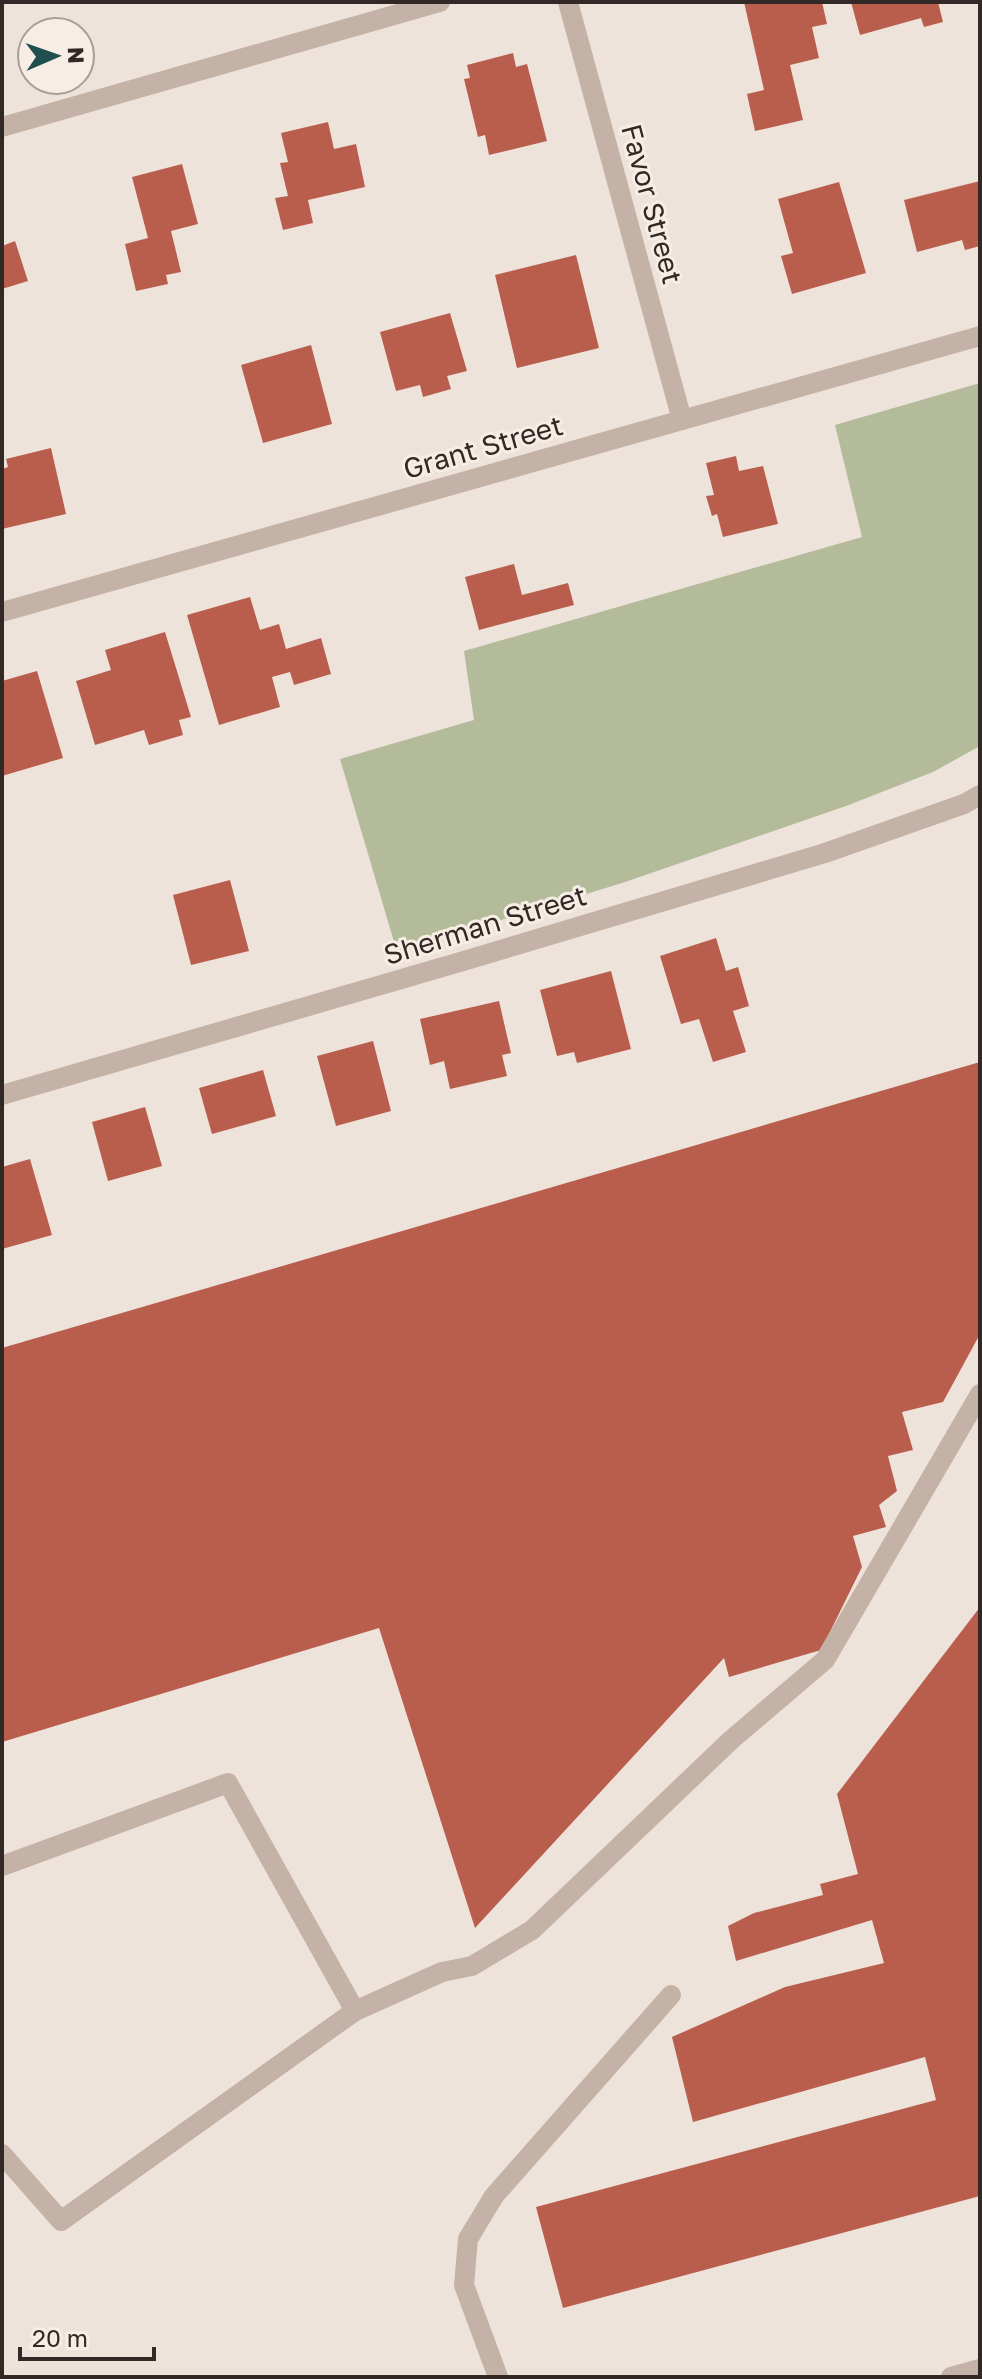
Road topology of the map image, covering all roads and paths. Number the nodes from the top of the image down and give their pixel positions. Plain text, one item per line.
1 (440, 2) edge
2 (568, 2) edge
3 (2, 127) edge
4 (980, 336) edge
5 (682, 420) junction
6 (2, 612) edge
7 (980, 795) edge
8 (2, 1095) edge
9 (980, 1394) edge
10 (2, 1866) edge
11 (671, 1995) dead end
12 (355, 2011) junction
13 (2, 2154) edge
14 (980, 2369) edge
15 (498, 2377) edge
16 (951, 2377) edge

1 - 3 street
2 - 5 street, Favor Street
4 - 5 street, Grant Street
5 - 6 street, Grant Street
7 - 8 street, Sherman Street
9 - 12 street
10 - 12 street
11 - 15 street
12 - 13 street
14 - 16 street

